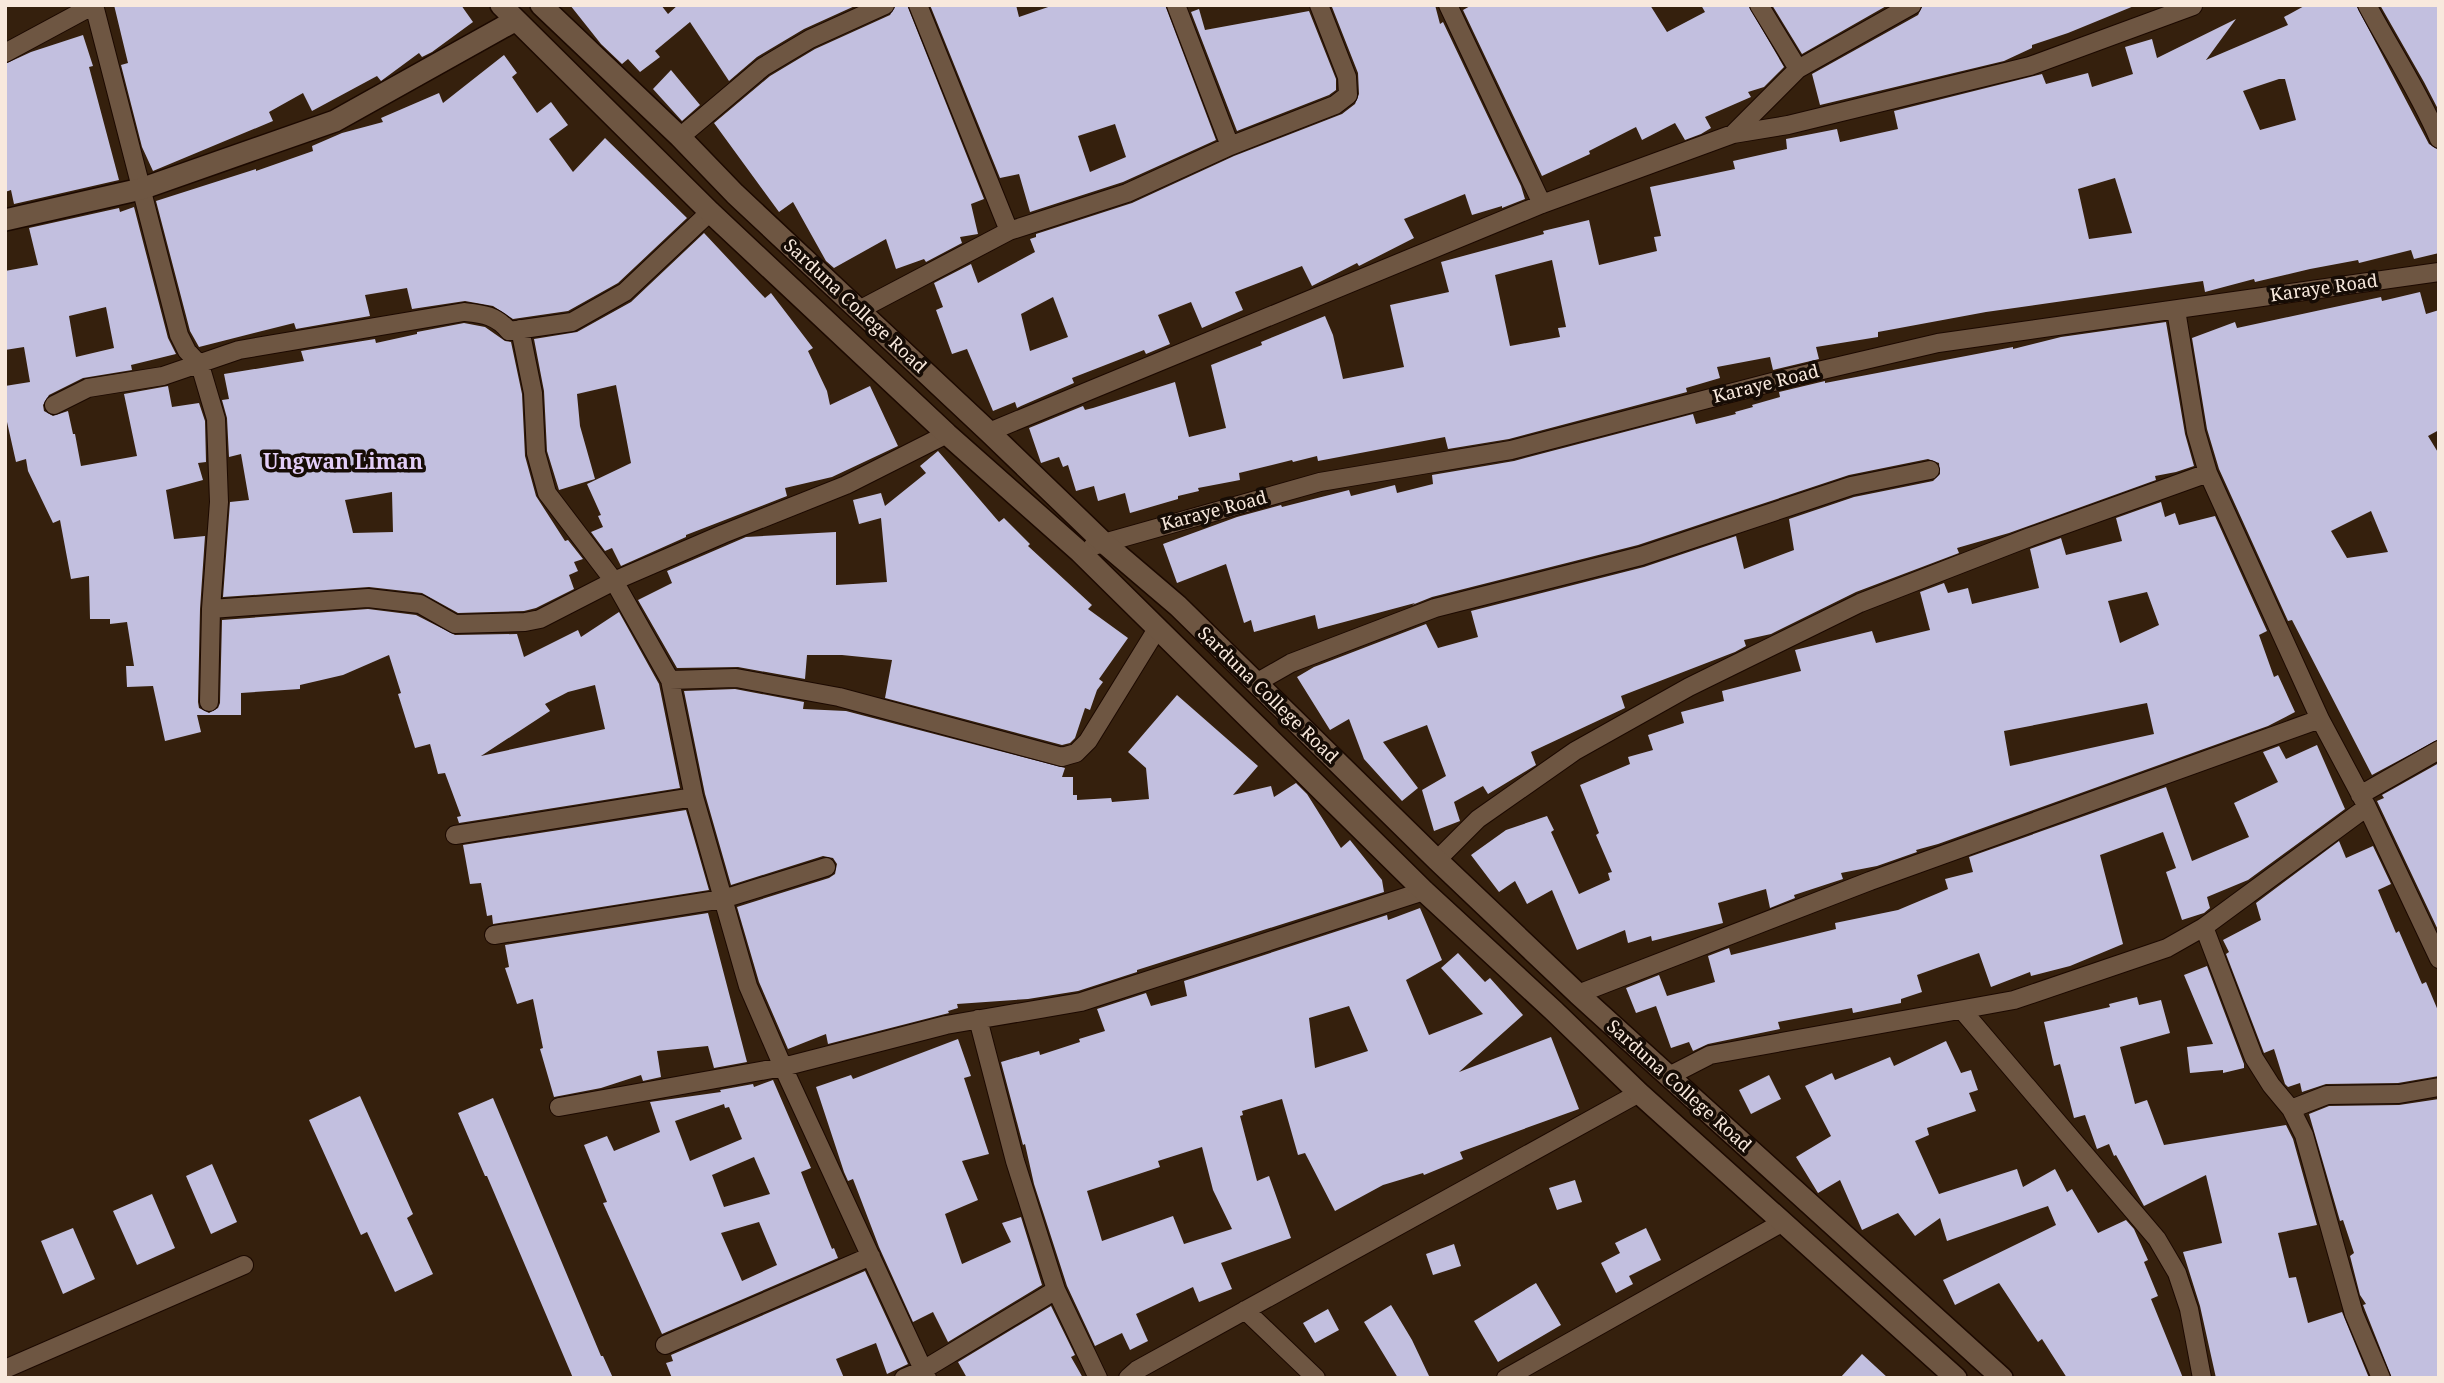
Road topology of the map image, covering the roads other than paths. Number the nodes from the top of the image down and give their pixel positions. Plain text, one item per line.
1 (94, 5) edge
2 (541, 5) edge
3 (886, 5) edge
4 (918, 5) edge
5 (1175, 5) edge
6 (1319, 5) edge
7 (1448, 5) edge
8 (1759, 5) edge
9 (1912, 5) edge
10 (2367, 5) edge
11 (2193, 6) edge
12 (508, 13) edge
13 (5, 52) edge
14 (1798, 69) junction
15 (1734, 134) junction
16 (680, 137) junction
17 (2439, 139) edge
18 (1230, 146) junction
19 (141, 189) junction
20 (1542, 204) junction
21 (710, 212) junction
22 (5, 220) edge
23 (1009, 232) junction
24 (2439, 272) edge
25 (859, 310) junction
26 (2176, 310) junction
27 (520, 329) junction
28 (200, 365) junction
29 (54, 405) dead end
30 (989, 432) junction
31 (947, 434) junction
32 (1930, 470) dead end
33 (2208, 473) junction
34 (1103, 542) junction
35 (1080, 552) junction
36 (614, 581) junction
37 (211, 609) junction
38 (1157, 629) junction
39 (670, 680) junction
40 (1256, 682) junction
41 (209, 702) dead end
42 (2320, 719) junction
43 (1324, 749) junction
44 (2439, 750) edge
45 (1299, 769) junction
46 (694, 797) junction
47 (2364, 801) junction
48 (455, 835) dead end
49 (1437, 860) junction
50 (826, 867) dead end
51 (1424, 891) junction
52 (723, 899) junction
53 (2204, 927) junction
54 (494, 936) dead end
55 (2435, 938) edge
56 (2439, 959) edge
57 (1578, 994) junction
58 (1962, 1010) junction
59 (978, 1019) junction
60 (783, 1067) junction
61 (1669, 1076) junction
62 (2439, 1087) edge
63 (1639, 1093) junction
64 (559, 1107) dead end
65 (2291, 1109) junction
66 (1783, 1222) junction
67 (871, 1256) junction
68 (244, 1265) dead end
69 (1056, 1290) junction
70 (1245, 1310) junction
71 (665, 1345) dead end
72 (5, 1369) edge
73 (925, 1374) edge
74 (904, 1378) edge
75 (1098, 1378) edge
76 (1128, 1378) edge
77 (1316, 1378) edge
78 (1506, 1378) edge
79 (1956, 1378) edge
80 (2002, 1378) edge
81 (2202, 1378) edge
82 (2381, 1378) edge

1 - 13 street
1 - 19 street
2 - 16 street, Sarduna College Road
3 - 16 street
4 - 23 street
5 - 18 street
6 - 18 street
7 - 20 street
8 - 14 street
9 - 14 street
10 - 17 street
11 - 15 street
12 - 19 street
12 - 21 street, Sarduna College Road
14 - 15 street
15 - 20 street
16 - 25 street, Sarduna College Road
18 - 23 street
19 - 22 street
19 - 28 street
20 - 30 street
21 - 27 street
21 - 31 street, Sarduna College Road
23 - 25 street
24 - 26 street, Karaye Road
25 - 30 street, Sarduna College Road
26 - 33 street
26 - 34 street, Karaye Road
27 - 28 street
27 - 36 street
28 - 29 street
28 - 37 street
30 - 34 street, Sarduna College Road
31 - 35 street, Sarduna College Road
31 - 36 street
32 - 40 street
33 - 42 street
33 - 49 street
34 - 35 street, Karaye Road
34 - 40 street, Sarduna College Road
35 - 38 street, Sarduna College Road
36 - 37 street
36 - 39 street
37 - 41 street
38 - 39 street
38 - 45 street, Sarduna College Road
39 - 46 street
40 - 43 street, Sarduna College Road
42 - 47 street
42 - 57 street
43 - 45 street
43 - 49 street, Sarduna College Road
44 - 47 street
45 - 51 street, Sarduna College Road
46 - 48 street
46 - 52 street
47 - 53 street
47 - 55 street
49 - 57 street, Sarduna College Road
50 - 52 street
51 - 59 street
51 - 63 street, Sarduna College Road
52 - 54 street
52 - 60 street
53 - 58 street
53 - 65 street
55 - 56 street
57 - 61 street, Sarduna College Road
58 - 61 street
58 - 81 street
59 - 60 street
59 - 69 street
60 - 64 street
60 - 67 street
61 - 80 street, Sarduna College Road
62 - 65 street
63 - 66 street, Sarduna College Road
63 - 70 street
65 - 82 street
66 - 78 street
66 - 79 street, Sarduna College Road
67 - 71 street
67 - 73 street
68 - 72 street
69 - 73 street
69 - 75 street
70 - 76 street
70 - 77 street
73 - 74 street

